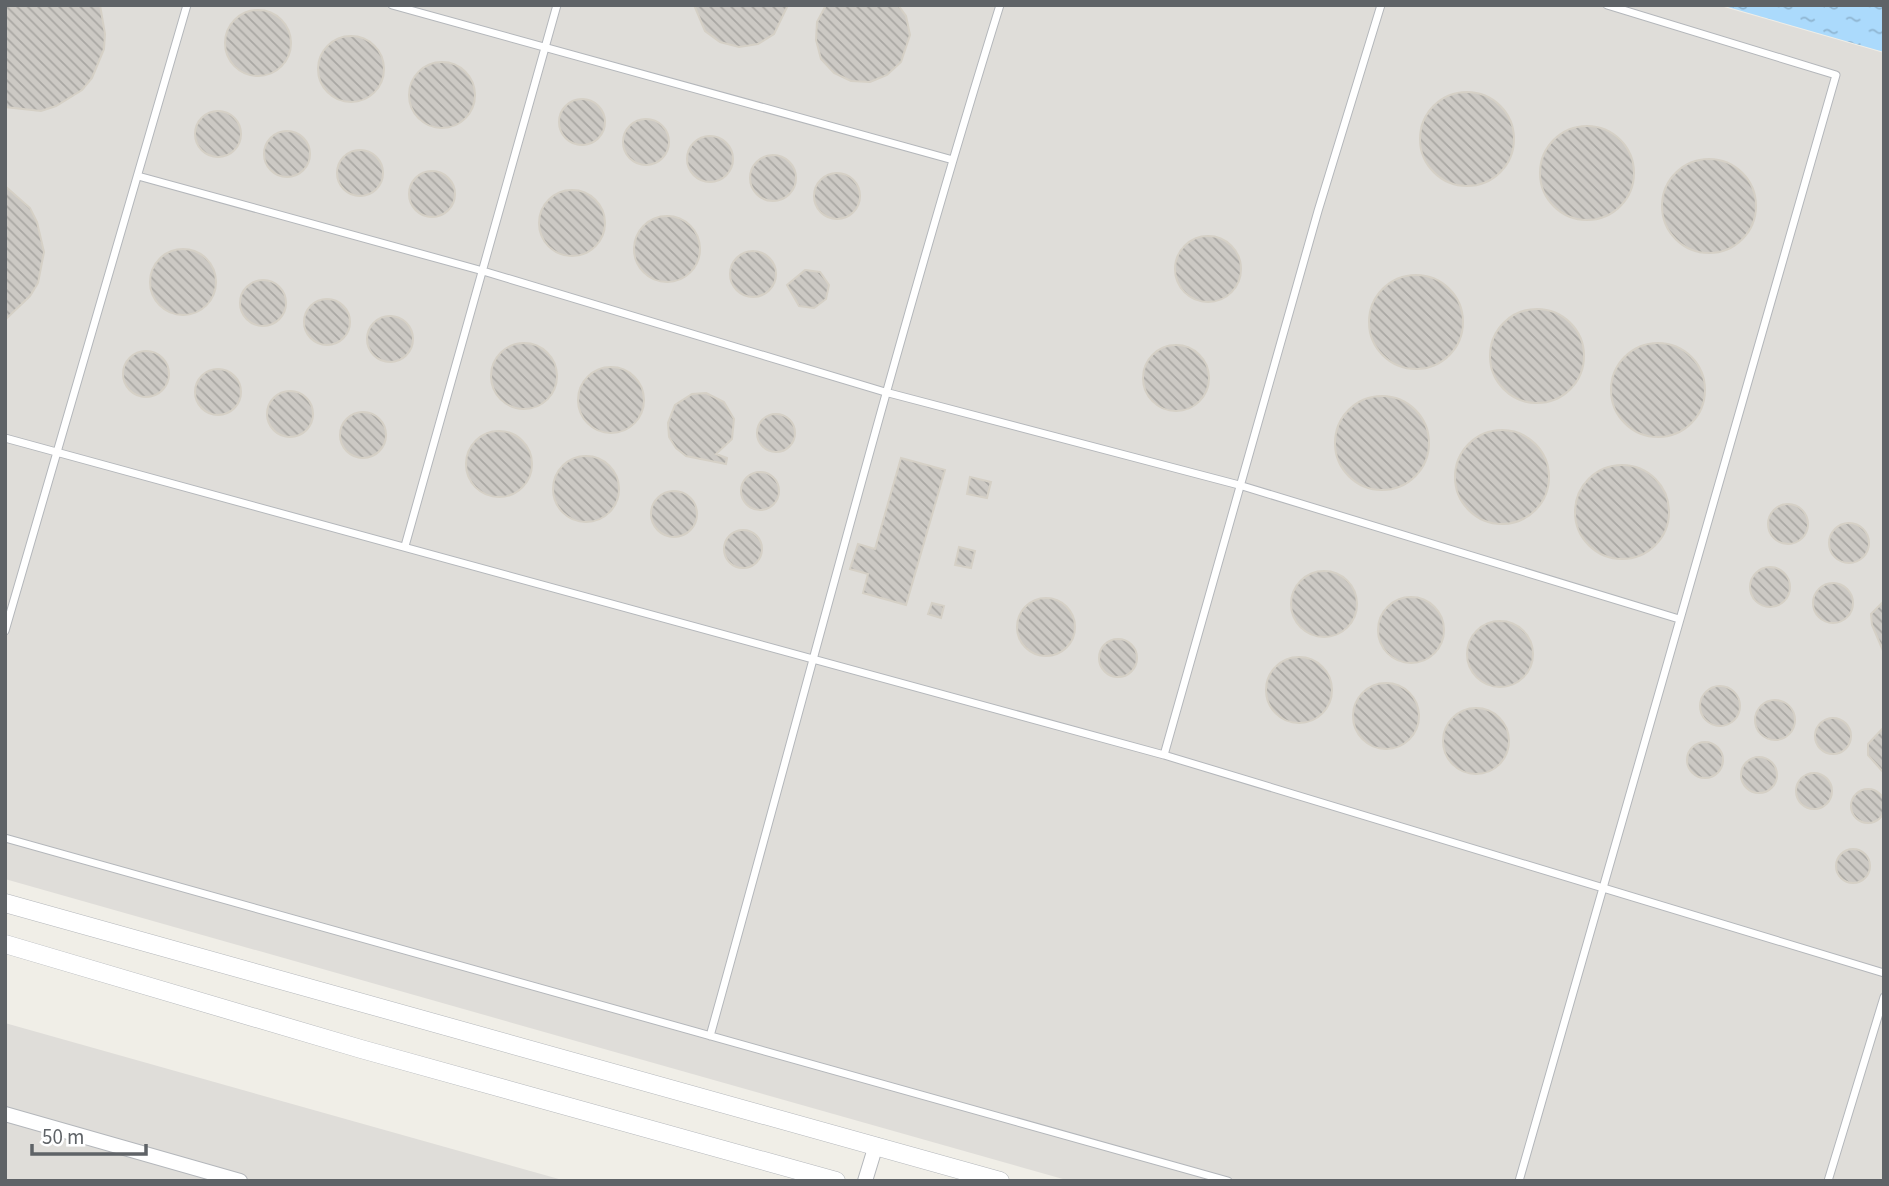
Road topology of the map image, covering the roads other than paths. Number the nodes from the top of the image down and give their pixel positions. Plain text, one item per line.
1 (187, 5) edge
2 (392, 5) edge
3 (557, 5) edge
4 (1000, 5) edge
5 (1381, 5) edge
6 (1607, 5) edge
7 (545, 49) junction
8 (953, 160) junction
9 (138, 176) junction
10 (482, 271) junction
11 (885, 392) junction
12 (5, 438) edge
13 (58, 453) junction
14 (1239, 485) junction
15 (405, 547) junction
16 (1679, 619) junction
17 (5, 632) edge
18 (815, 662) junction
19 (1164, 755) junction
20 (5, 838) edge
21 (1603, 886) junction
22 (5, 903) edge
23 (5, 944) edge
24 (1884, 973) edge
25 (1884, 997) edge
26 (710, 1036) junction
27 (5, 1114) edge
28 (876, 1145) junction
29 (240, 1181) edge
30 (836, 1181) edge
31 (866, 1181) edge
32 (1000, 1181) edge
33 (1228, 1181) edge
34 (1518, 1181) edge
35 (1828, 1181) edge

1 - 9 lane
2 - 7 lane
3 - 7 lane
4 - 8 lane
5 - 14 lane
6 - 16 lane
7 - 8 lane
7 - 10 lane
8 - 11 lane
9 - 10 lane
9 - 13 lane
10 - 11 lane
10 - 15 lane
11 - 14 lane
11 - 18 lane
12 - 13 lane
13 - 15 lane
13 - 17 lane
14 - 16 lane
14 - 19 lane
15 - 18 lane
16 - 21 lane
18 - 19 lane
18 - 26 lane
19 - 21 lane
20 - 26 lane
21 - 24 lane
21 - 34 lane
22 - 28 street
23 - 30 street
25 - 35 lane
26 - 33 lane
27 - 29 street
28 - 31 street
28 - 32 street

